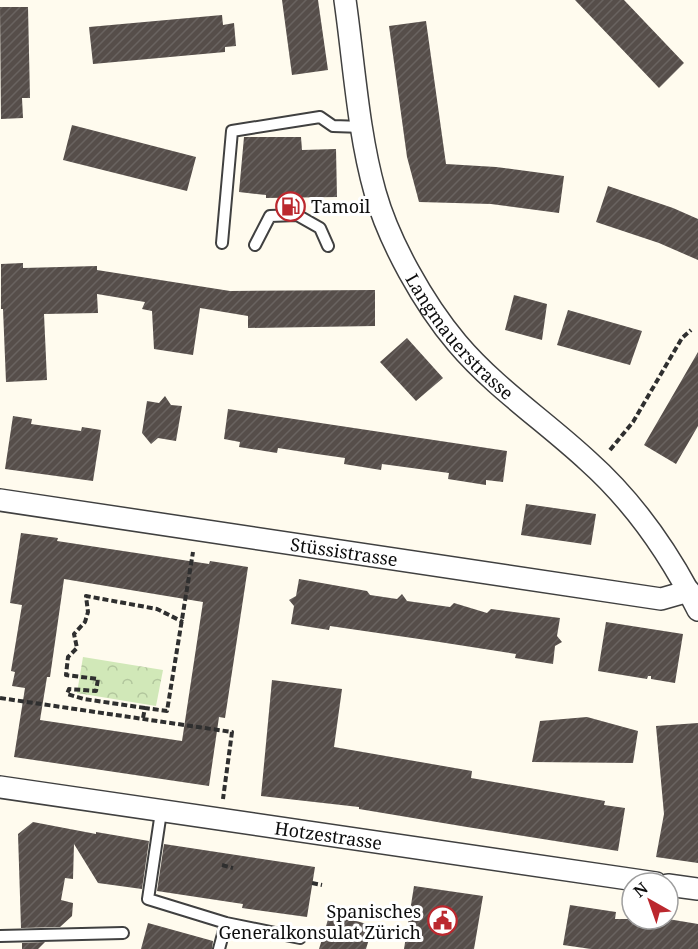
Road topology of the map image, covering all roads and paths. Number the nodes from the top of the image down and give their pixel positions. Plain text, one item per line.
1 (345, 0) edge
2 (363, 127) junction
3 (222, 243) dead end
4 (255, 245) dead end
5 (328, 246) dead end
6 (692, 330) dead end
7 (611, 450) dead end
8 (0, 500) edge
9 (194, 543) dead end
10 (693, 600) edge
11 (183, 622) junction
12 (0, 698) edge
13 (145, 708) junction
14 (143, 718) junction
15 (0, 787) edge
16 (222, 804) dead end
17 (161, 812) junction
18 (222, 865) dead end
19 (233, 868) dead end
20 (620, 878) edge
21 (312, 883) dead end
22 (322, 885) dead end
23 (680, 887) edge
24 (698, 889) edge
25 (226, 923) junction
26 (123, 933) dead end
27 (0, 936) edge
28 (300, 938) dead end
29 (219, 949) edge

1 - 2 street, Langmauerstrasse
2 - 3 lane
2 - 10 street, Langmauerstrasse
4 - 5 lane
6 - 7 path
8 - 10 street, Stüssistrasse
9 - 11 path
11 - 13 path
11 - 13 path
12 - 14 path
13 - 14 path
14 - 16 path
15 - 17 street, Hotzestrasse
17 - 20 street, Hotzestrasse
17 - 25 lane
18 - 19 path
21 - 22 path
23 - 24 street
25 - 28 lane
25 - 29 lane
26 - 27 lane

